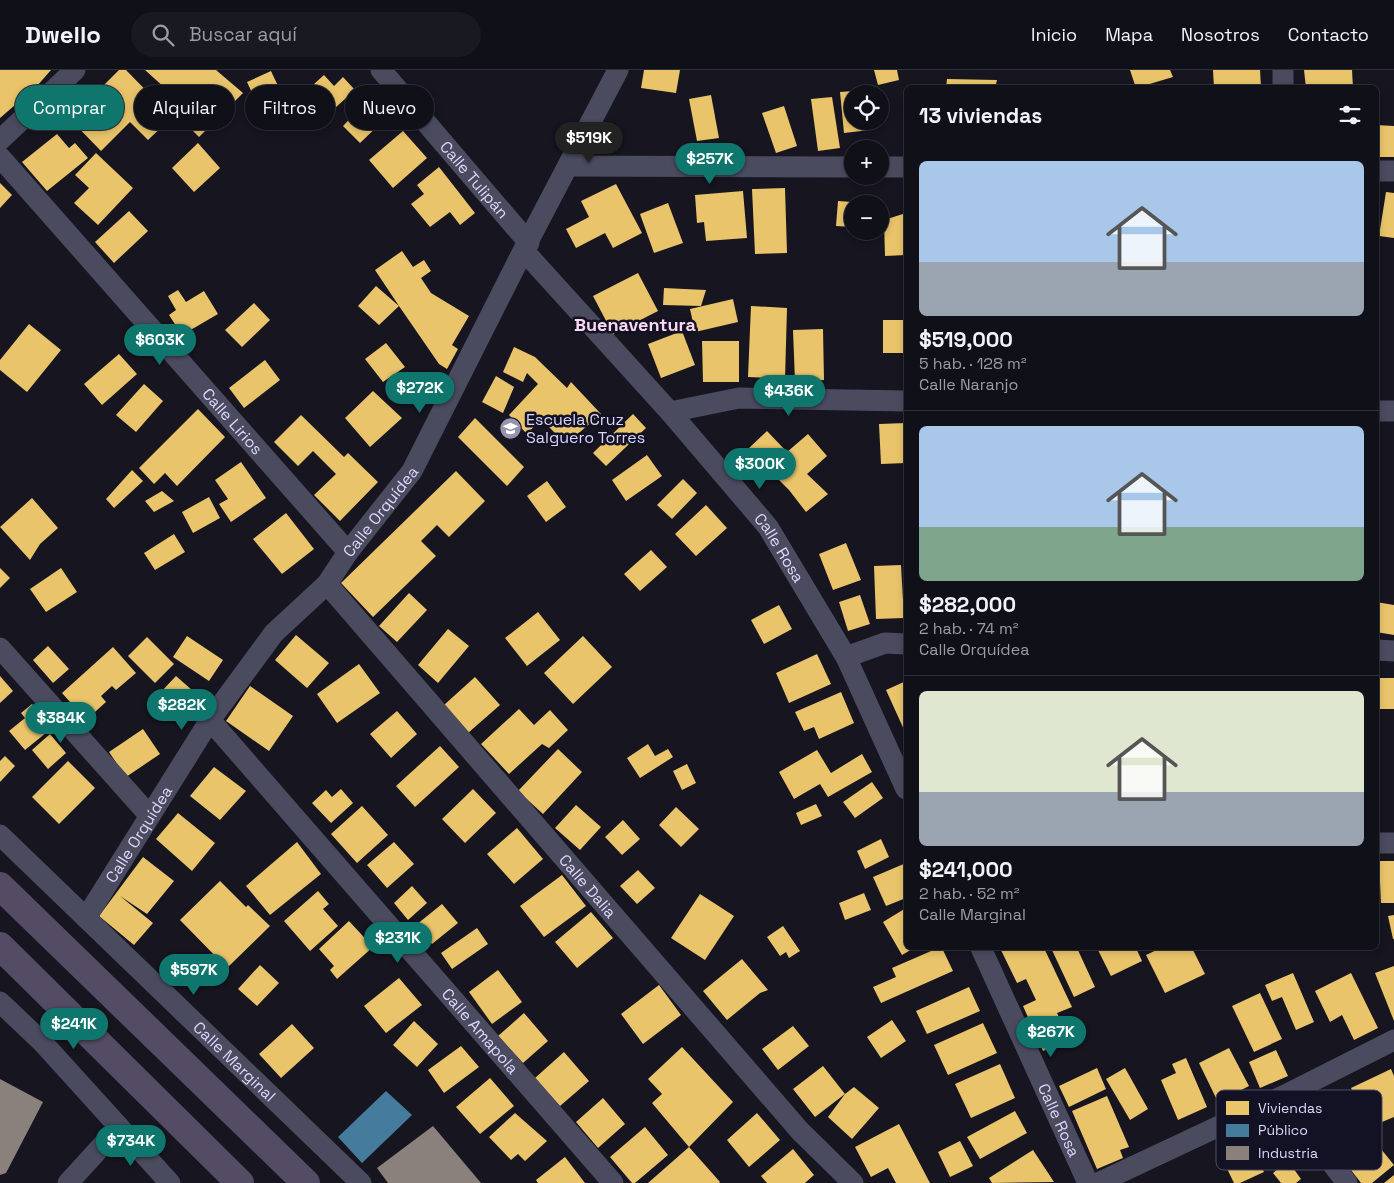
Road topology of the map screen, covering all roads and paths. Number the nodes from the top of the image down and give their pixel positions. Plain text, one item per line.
1 (75, 70) edge
2 (381, 70) edge
3 (618, 70) edge
4 (1282, 70) edge
5 (1283, 85) edge
6 (0, 140) edge
7 (0, 157) edge
8 (568, 166) junction
9 (844, 167) edge
10 (889, 167) edge
11 (904, 167) edge
12 (1379, 171) edge
13 (1394, 171) edge
14 (526, 247) junction
15 (904, 402) edge
16 (1379, 411) edge
17 (670, 412) junction
18 (1394, 412) edge
19 (348, 552) junction
20 (327, 584) junction
21 (904, 644) edge
22 (0, 648) edge
23 (1379, 650) edge
24 (1394, 651) edge
25 (846, 657) junction
26 (210, 720) junction
27 (904, 785) edge
28 (149, 815) junction
29 (0, 835) edge
30 (1379, 843) edge
31 (1394, 843) edge
32 (0, 886) edge
33 (86, 918) junction
34 (0, 946) edge
35 (981, 950) edge
36 (0, 1002) edge
37 (1394, 1040) edge
38 (1295, 1090) edge
39 (119, 1127) junction
40 (1216, 1128) edge
41 (1337, 1170) edge
42 (68, 1183) edge
43 (170, 1183) edge
44 (240, 1183) edge
45 (306, 1183) edge
46 (361, 1183) edge
47 (613, 1183) edge
48 (853, 1183) edge
49 (1088, 1183) edge
50 (1098, 1183) edge
51 (1347, 1183) edge

1 - 6 street
2 - 14 street, Calle Tulipán
3 - 8 street, Calle Orquídea
4 - 5 street
7 - 19 street, Calle Lirios
8 - 9 street
8 - 14 street, Calle Orquídea
10 - 11 street
12 - 13 street
14 - 17 street, Calle Rosa
14 - 19 street, Calle Orquídea
15 - 17 street
16 - 18 street
17 - 25 street, Calle Rosa
19 - 20 street, Calle Orquídea
20 - 26 street, Calle Orquídea
20 - 48 street, Calle Dalia
21 - 25 street
22 - 28 street
23 - 24 street
25 - 27 street, Calle Rosa
26 - 28 street, Calle Orquídea
26 - 47 street, Calle Amapola
28 - 33 street, Calle Orquídea
29 - 33 street, Calle Marginal
30 - 31 street
32 - 45 main road
33 - 46 street, Calle Marginal
34 - 44 main road
35 - 49 street, Calle Rosa
36 - 39 street
37 - 38 street
39 - 42 street
39 - 43 street
40 - 50 street
41 - 51 street

